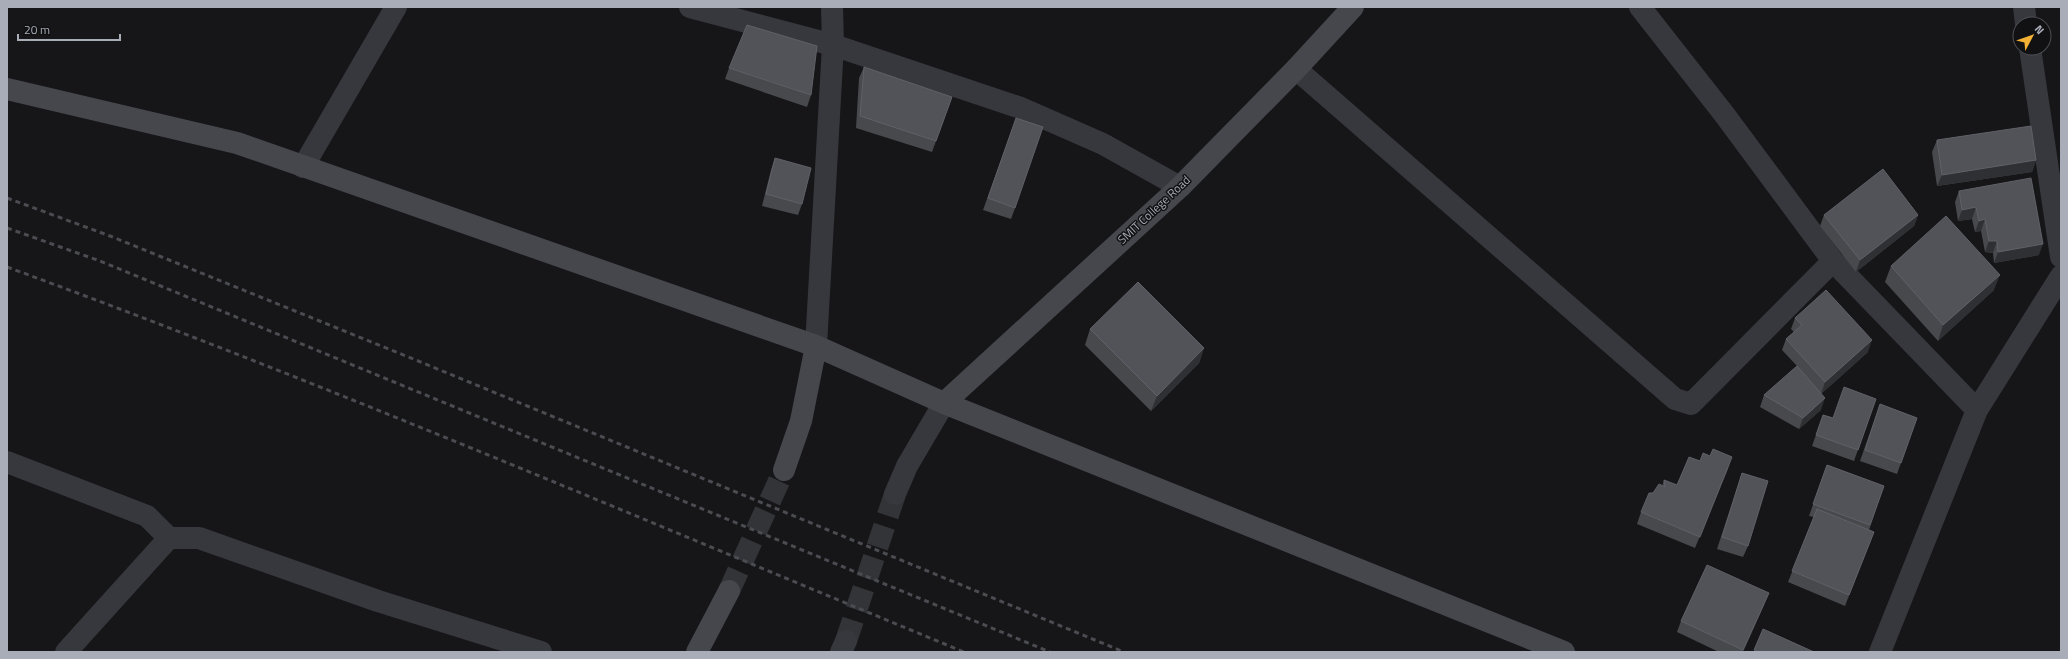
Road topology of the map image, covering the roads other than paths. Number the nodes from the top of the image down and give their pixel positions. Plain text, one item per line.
1 (396, 7) edge
2 (690, 7) edge
3 (832, 7) edge
4 (1354, 7) edge
5 (1640, 7) edge
6 (833, 45) junction
7 (2031, 56) edge
8 (1296, 69) junction
9 (7, 89) edge
10 (303, 167) junction
11 (1180, 187) junction
12 (2061, 256) edge
13 (1833, 261) junction
14 (2061, 276) edge
15 (816, 346) junction
16 (944, 403) junction
17 (1977, 410) junction
18 (7, 462) edge
19 (784, 470) tunnel mouth
20 (895, 494) tunnel mouth
21 (169, 538) junction
22 (730, 591) tunnel mouth
23 (66, 652) edge
24 (541, 652) edge
25 (697, 652) edge
26 (1564, 652) edge
27 (1880, 652) edge

1 - 10 street
2 - 6 street
3 - 6 street
4 - 8 main road, SMIT College Road
5 - 13 street
6 - 11 street
6 - 15 street
7 - 12 street
8 - 11 main road, SMIT College Road
8 - 13 street
9 - 10 main road
10 - 15 main road
11 - 16 main road, SMIT College Road
13 - 17 street
14 - 17 street
15 - 16 main road
15 - 19 main road
16 - 20 street
16 - 26 main road
17 - 27 street
18 - 21 street
21 - 23 street
21 - 24 street
22 - 25 main road

